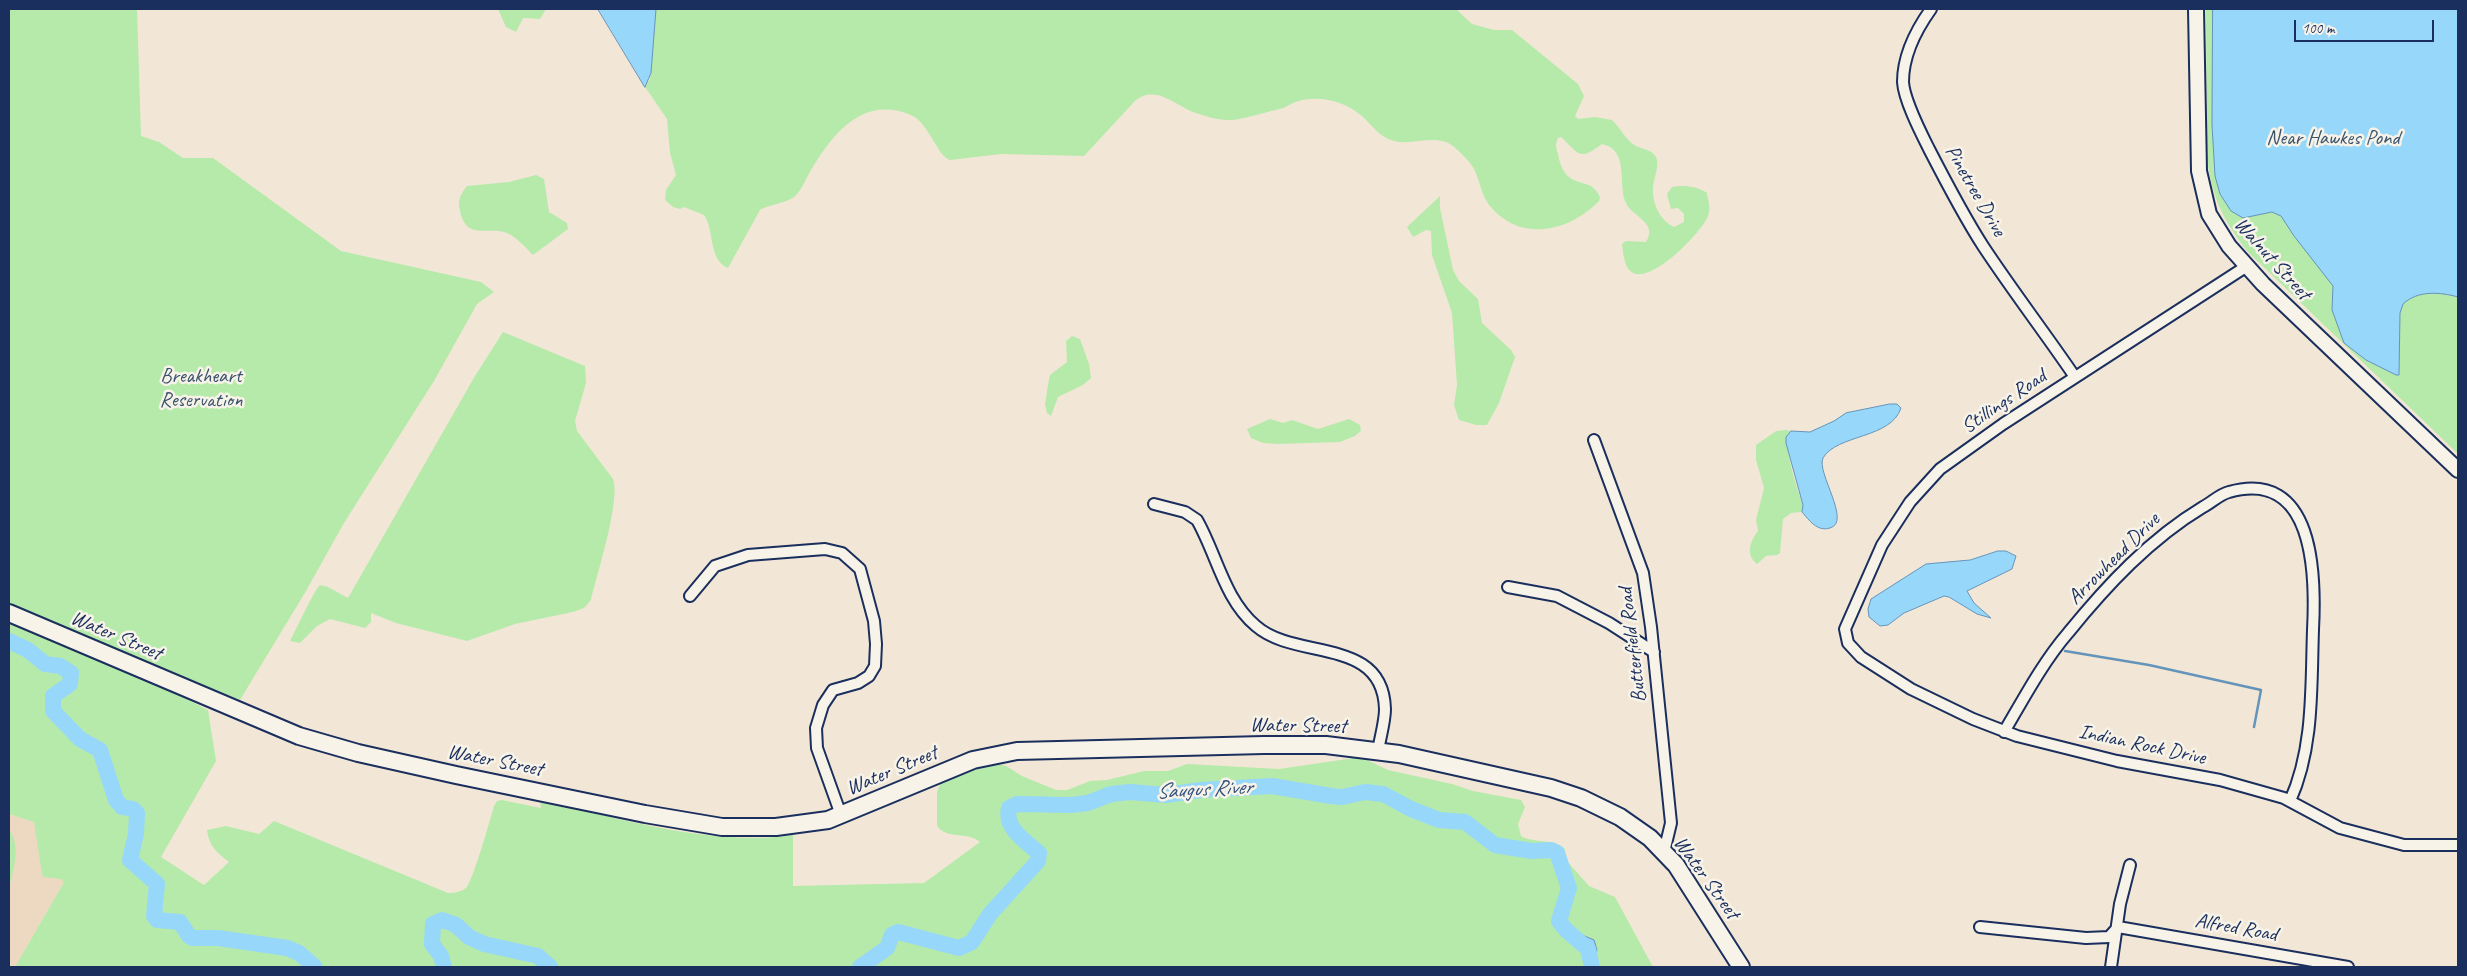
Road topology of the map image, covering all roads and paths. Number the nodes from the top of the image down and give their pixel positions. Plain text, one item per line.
1 (1931, 9) edge
2 (2196, 9) edge
3 (2247, 266) junction
4 (2075, 377) junction
5 (1594, 440) dead end
6 (2458, 470) edge
7 (1154, 504) dead end
8 (1508, 587) dead end
9 (690, 596) dead end
10 (9, 613) edge
11 (1845, 629) joint
12 (1654, 652) junction
13 (2004, 732) junction
14 (1378, 750) junction
15 (2290, 801) junction
16 (841, 815) junction
17 (2458, 845) edge
18 (1664, 852) junction
19 (2130, 866) dead end
20 (1980, 927) dead end
21 (2118, 927) junction
22 (1741, 967) edge
23 (2111, 967) edge
24 (2348, 967) edge

1 - 4 street, Pinetree Drive
2 - 3 main road, Walnut Street
3 - 4 street, Stillings Road
3 - 6 main road, Walnut Street
4 - 11 street, Stillings Road
5 - 12 street, Butterfield Road
7 - 14 street
8 - 12 street
9 - 16 street
10 - 16 main road, Water Street
11 - 13 street, Indian Rock Drive
12 - 18 street, Butterfield Road
13 - 15 street, Indian Rock Drive
13 - 15 street, Arrowhead Drive
14 - 16 main road, Water Street
14 - 18 main road, Water Street
15 - 17 street, Indian Rock Drive
18 - 22 main road, Water Street
19 - 21 street
20 - 21 street
21 - 23 street
21 - 24 street, Alfred Road

